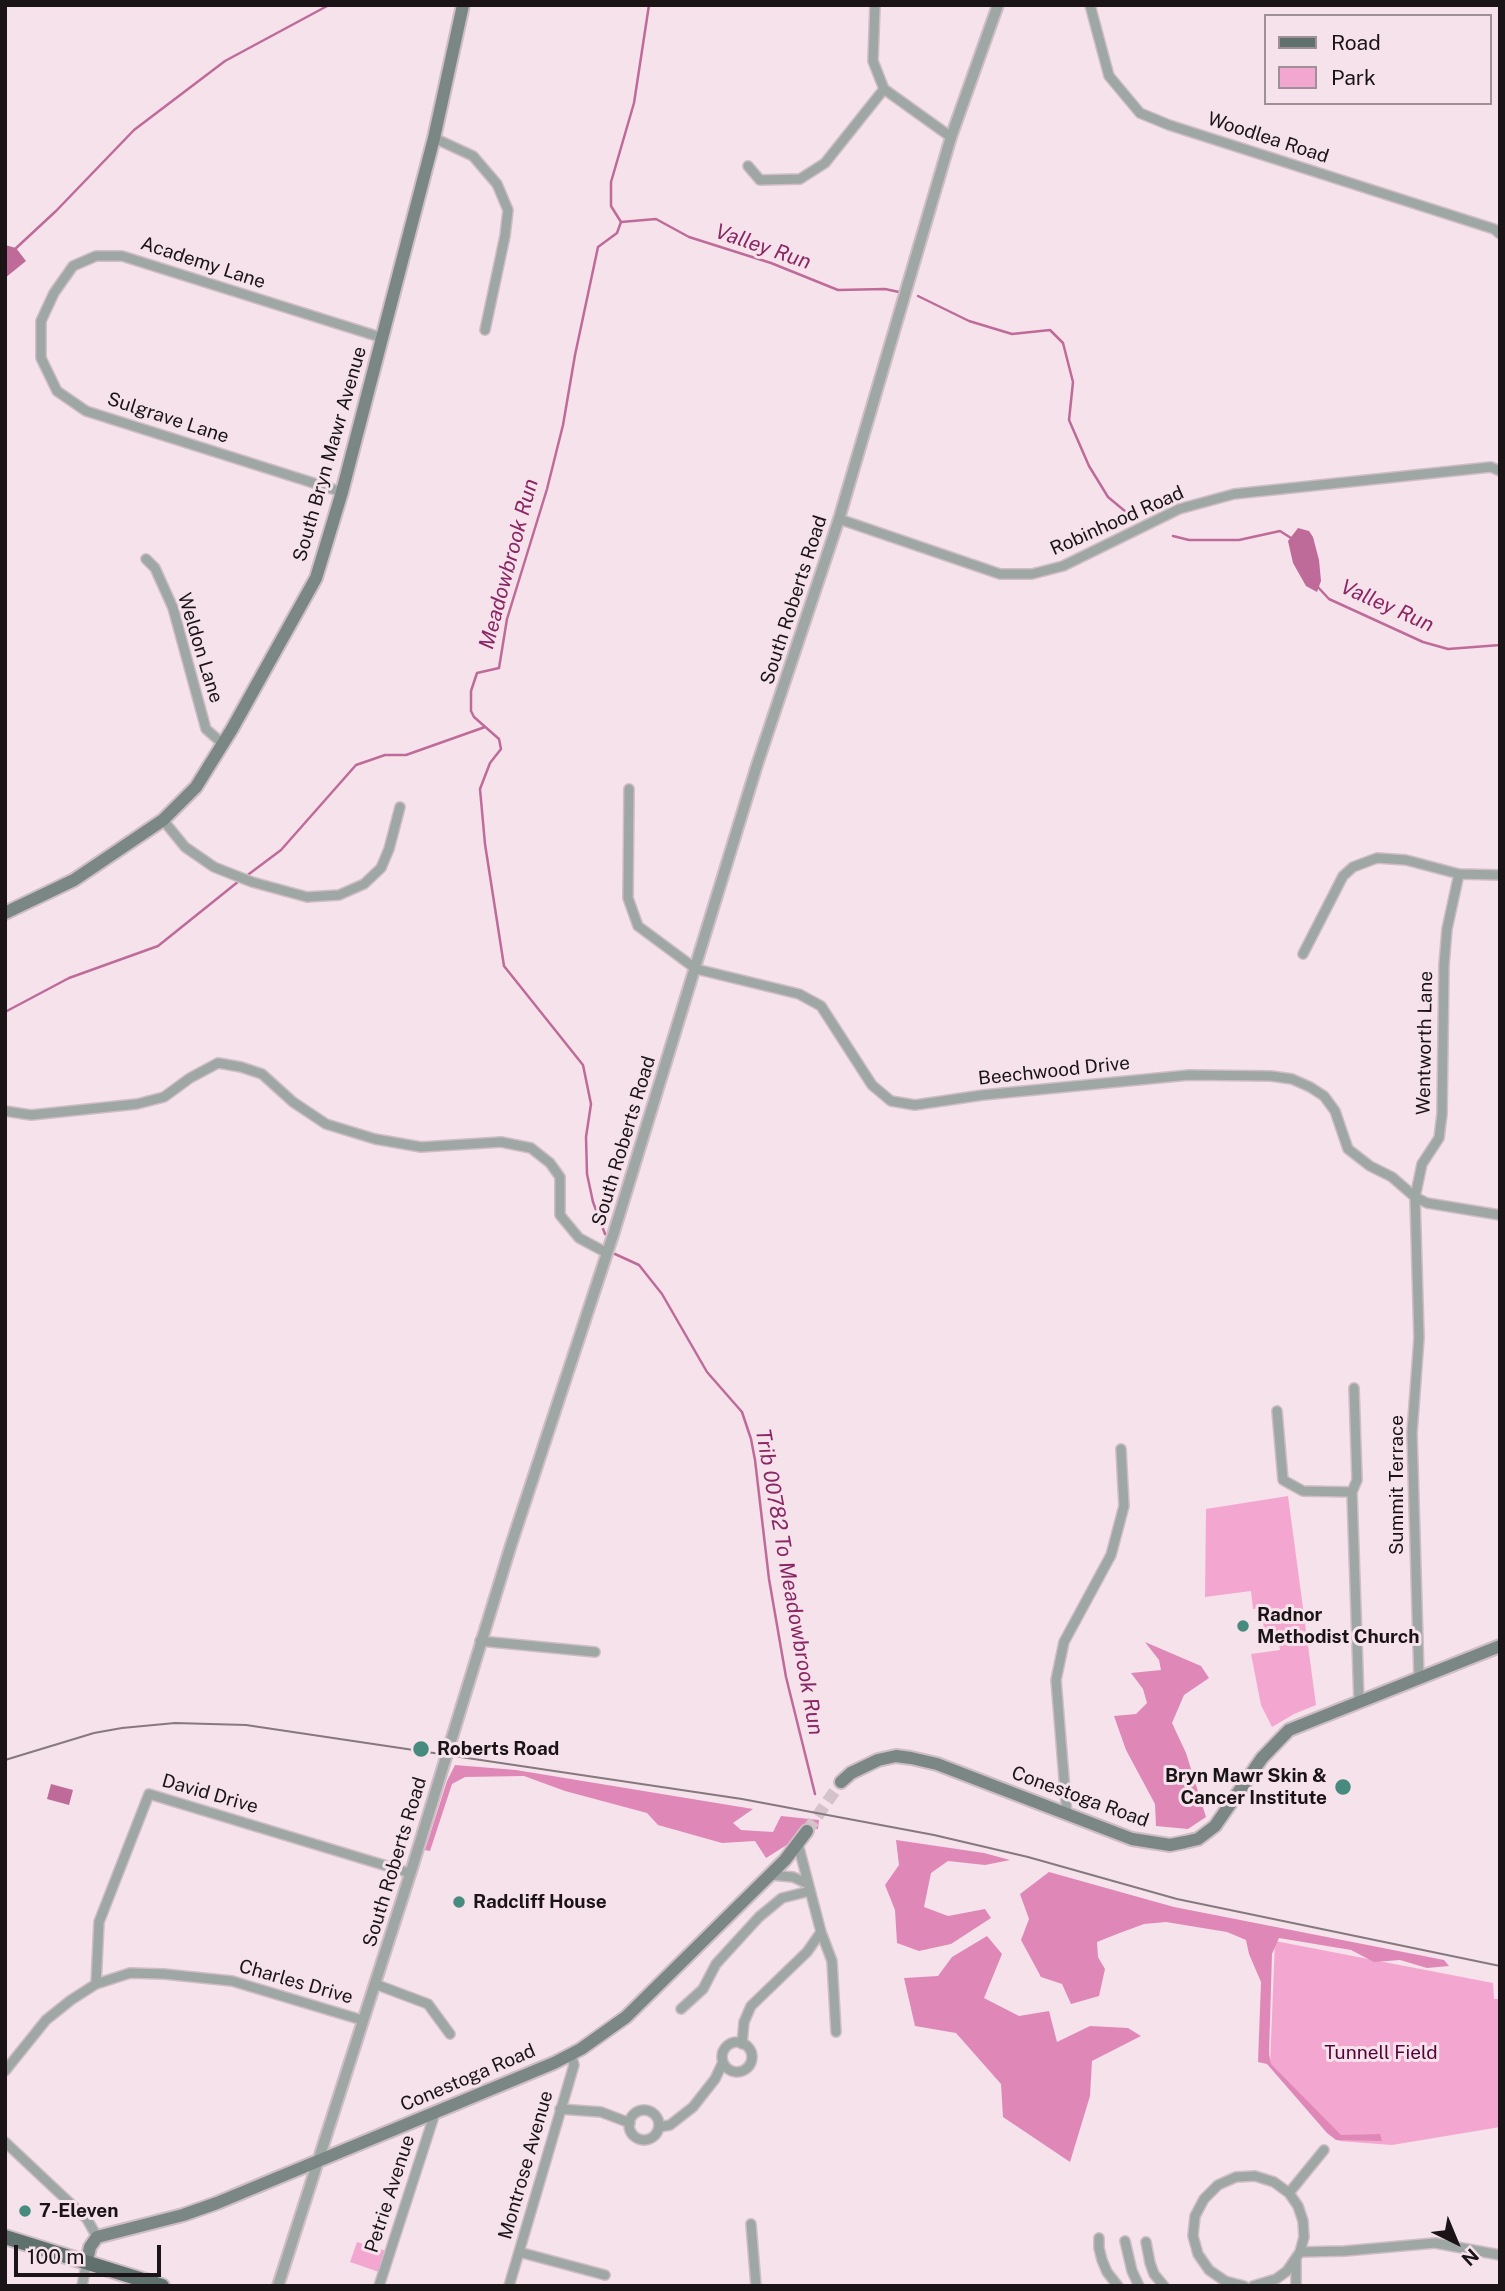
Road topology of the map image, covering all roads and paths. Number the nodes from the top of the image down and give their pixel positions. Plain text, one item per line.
1 (463, 5) edge
2 (875, 5) edge
3 (998, 5) edge
4 (1090, 5) edge
5 (884, 89) junction
6 (951, 137) junction
7 (435, 138) junction
8 (748, 166) dead end
9 (1500, 234) edge
10 (41, 321) joint
11 (485, 330) dead end
12 (383, 338) junction
13 (1500, 471) edge
14 (342, 492) junction
15 (839, 519) junction
16 (146, 559) dead end
17 (223, 744) junction
18 (629, 789) dead end
19 (400, 807) dead end
20 (163, 820) junction
21 (1459, 874) junction
22 (1500, 875) edge
23 (5, 913) edge
24 (1303, 954) dead end
25 (696, 969) junction
26 (5, 1111) edge
27 (1415, 1197) junction
28 (1500, 1215) edge
29 (607, 1253) junction
30 (1418, 1291) joint
31 (1353, 1388) dead end
32 (1277, 1411) dead end
33 (1121, 1449) dead end
34 (1352, 1492) junction
35 (480, 1641) junction
36 (1500, 1646) edge
37 (596, 1653) dead end
38 (1419, 1678) junction
39 (1359, 1702) junction
40 (841, 1782) tunnel mouth
41 (1067, 1815) junction
42 (807, 1830) tunnel mouth
43 (798, 1844) junction
44 (410, 1873) junction
45 (770, 1875) junction
46 (808, 1887) junction
47 (821, 1932) junction
48 (96, 1984) junction
49 (375, 1984) junction
50 (681, 2010) dead end
51 (362, 2020) junction
52 (836, 2032) dead end
53 (450, 2034) dead end
54 (741, 2044) junction
55 (571, 2054) junction
56 (723, 2062) junction
57 (5, 2071) edge
58 (560, 2109) junction
59 (435, 2112) junction
60 (630, 2123) junction
61 (659, 2127) junction
62 (5, 2142) edge
63 (1324, 2150) dead end
64 (317, 2162) junction
65 (1289, 2193) junction
66 (751, 2224) dead end
67 (5, 2237) edge
68 (97, 2237) junction
69 (1099, 2238) dead end
70 (1125, 2241) dead end
71 (1146, 2242) dead end
72 (519, 2252) junction
73 (1298, 2255) junction
74 (1500, 2255) edge
75 (87, 2261) junction
76 (605, 2275) dead end
77 (1232, 2285) edge
78 (82, 2286) edge
79 (162, 2286) edge
80 (278, 2286) edge
81 (379, 2286) edge
82 (509, 2286) edge
83 (757, 2286) edge
84 (1118, 2286) edge
85 (1139, 2286) edge
86 (1164, 2286) edge
87 (1253, 2286) edge
88 (1296, 2286) edge

1 - 7 main road, South Bryn Mawr Avenue
2 - 5 street
3 - 6 street, South Roberts Road
4 - 9 street, Woodlea Road
5 - 6 street
5 - 8 street
6 - 15 street, South Roberts Road
7 - 11 street
7 - 12 main road, South Bryn Mawr Avenue
10 - 12 street, Academy Lane
10 - 14 street, Sulgrave Lane
12 - 14 main road, South Bryn Mawr Avenue
13 - 15 street, Robinhood Road
14 - 17 main road, South Bryn Mawr Avenue
15 - 25 street, South Roberts Road
16 - 17 street, Weldon Lane
17 - 20 main road, South Bryn Mawr Avenue
18 - 25 street
19 - 20 street
20 - 23 main road, South Bryn Mawr Avenue
21 - 22 street
21 - 24 street
21 - 27 street, Wentworth Lane
25 - 27 street, Beechwood Drive
25 - 29 street, South Roberts Road
26 - 29 street
27 - 28 street
27 - 30 street, Wentworth Lane
29 - 35 street, South Roberts Road
30 - 38 street, Summit Terrace
31 - 34 street
32 - 34 street
33 - 41 street
34 - 39 street
35 - 37 street
35 - 44 street, South Roberts Road
36 - 38 main road, Conestoga Road
38 - 39 main road, Conestoga Road
39 - 41 main road, Conestoga Road
40 - 41 main road, Conestoga Road
42 - 43 main road, Conestoga Road
43 - 45 main road, Conestoga Road
43 - 46 street
44 - 48 street, David Drive
44 - 49 street, South Roberts Road
45 - 46 street
45 - 55 main road, Conestoga Road
46 - 47 street
46 - 50 street
47 - 52 street
47 - 54 street
48 - 51 street, Charles Drive
48 - 57 street, Charles Drive
49 - 51 street, South Roberts Road
49 - 53 street
51 - 64 street, South Roberts Road
54 - 56 street
54 - 56 street
55 - 58 street, Montrose Avenue
55 - 59 main road, Conestoga Road
56 - 61 street
58 - 60 street
58 - 72 street, Montrose Avenue
59 - 64 main road, Conestoga Road
59 - 81 street, Petrie Avenue
60 - 61 street
60 - 61 street
62 - 68 street
63 - 65 street
64 - 68 main road, Conestoga Road
64 - 80 street, South Roberts Road
65 - 73 street
65 - 77 street
66 - 83 street
67 - 75 main road
68 - 75 main road
69 - 84 street
70 - 85 street
71 - 86 street
72 - 76 street
72 - 82 street, Montrose Avenue
73 - 74 street
73 - 87 street
73 - 88 street
75 - 78 street
75 - 79 main road

